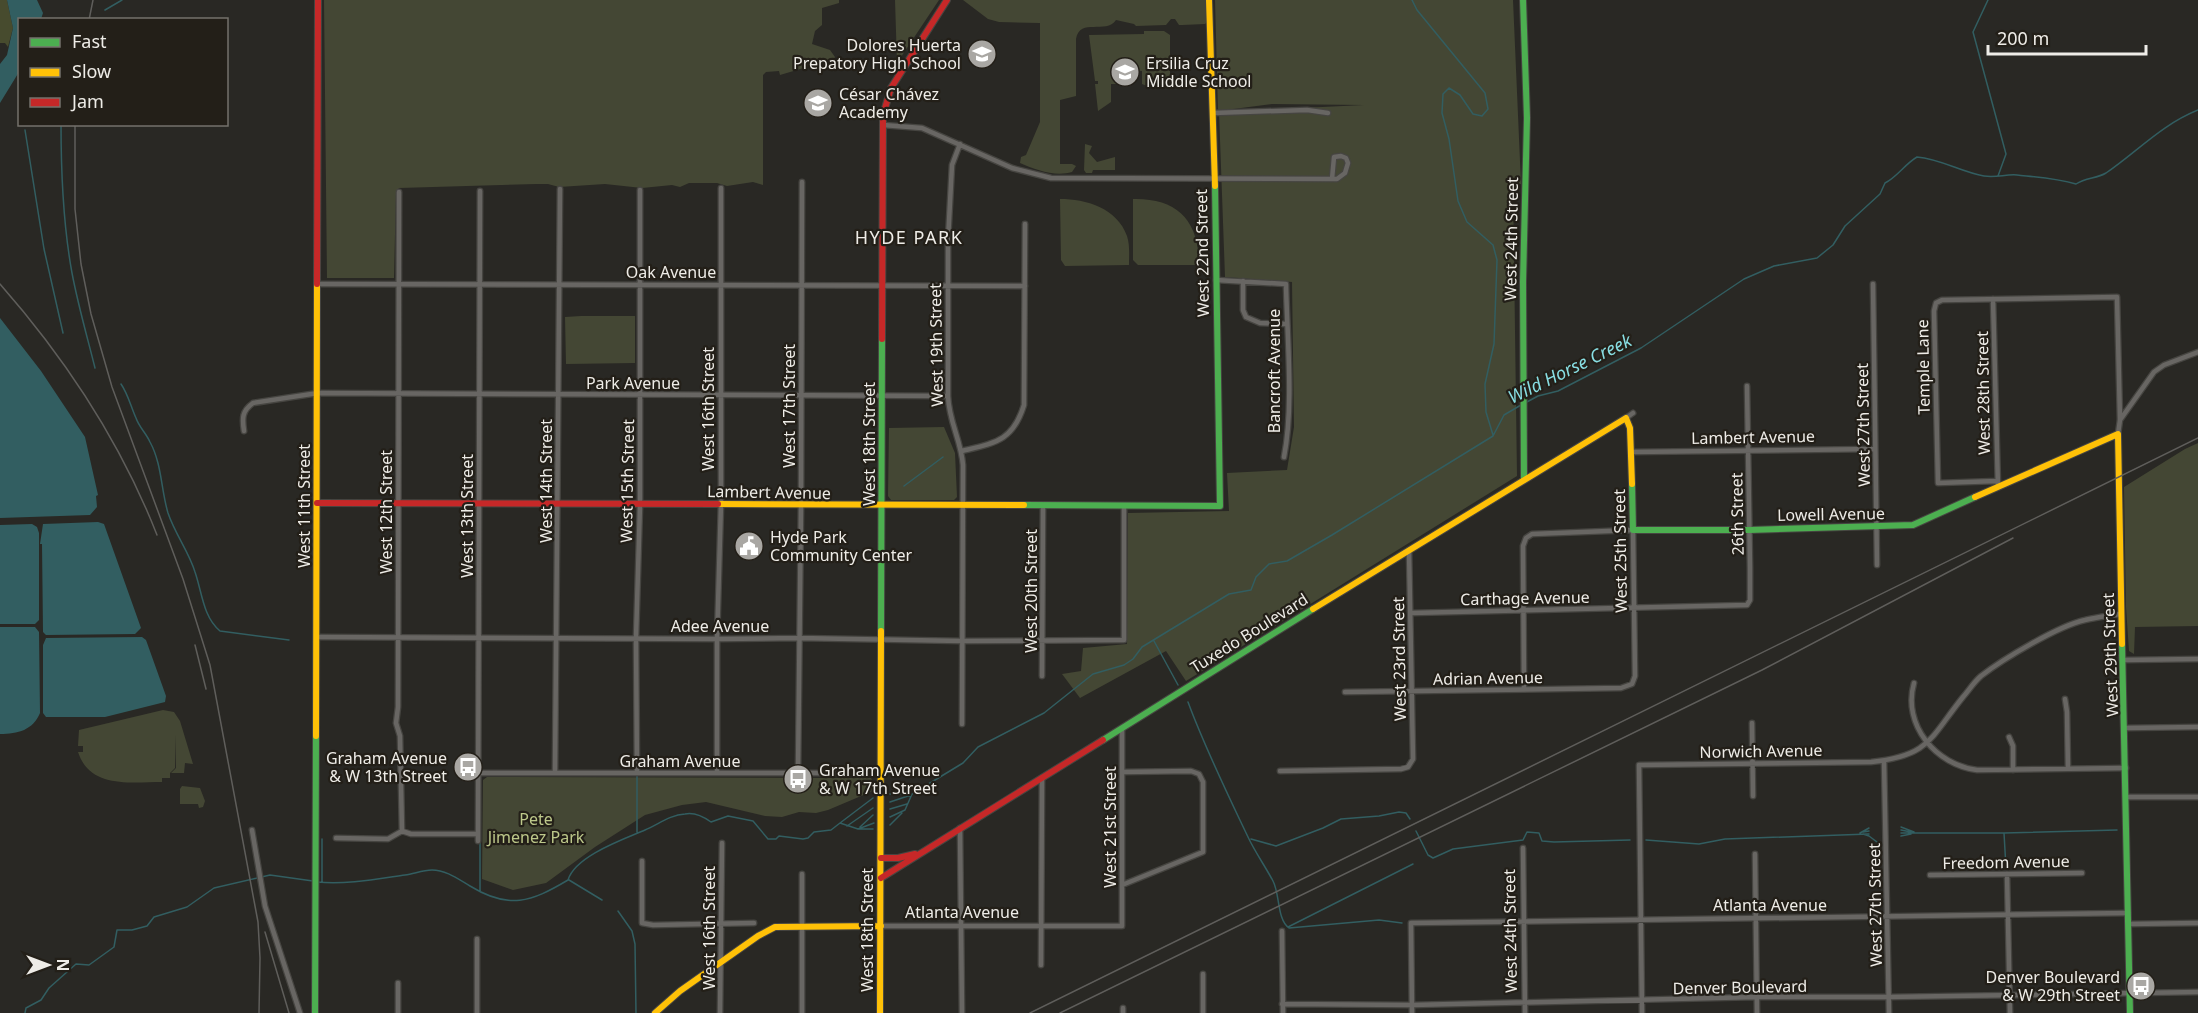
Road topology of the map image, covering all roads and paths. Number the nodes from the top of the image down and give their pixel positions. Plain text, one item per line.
1 (318, 0) edge
2 (947, 0) edge
3 (1209, 0) edge
4 (1523, 0) edge
5 (1213, 112) junction
6 (1328, 113) dead end
7 (883, 125) junction
8 (960, 144) junction
9 (1215, 178) junction
10 (1332, 179) junction
11 (802, 182) dead end
12 (721, 188) dead end
13 (560, 189) dead end
14 (480, 190) dead end
15 (640, 190) dead end
16 (399, 192) dead end
17 (1025, 224) dead end
18 (1216, 280) junction
19 (1243, 281) junction
20 (317, 284) junction
21 (398, 284) junction
22 (480, 284) junction
23 (559, 284) junction
24 (640, 284) junction
25 (720, 284) junction
26 (801, 284) junction
27 (1873, 284) dead end
28 (882, 285) junction
29 (948, 285) junction
30 (1025, 286) junction
31 (2117, 297) joint
32 (1993, 299) junction
33 (1286, 324) junction
34 (2198, 352) edge
35 (1747, 386) dead end
36 (318, 393) junction
37 (398, 394) junction
38 (479, 394) junction
39 (559, 394) junction
40 (640, 394) junction
41 (800, 395) junction
42 (720, 396) junction
43 (882, 396) junction
44 (948, 396) junction
45 (1633, 413) dead end
46 (1626, 418) junction
47 (2120, 420) junction
48 (244, 431) dead end
49 (2118, 434) junction
50 (1875, 448) junction
51 (962, 451) junction
52 (1747, 451) junction
53 (1631, 452) junction
54 (1284, 457) dead end
55 (1524, 479) junction
56 (1997, 484) junction
57 (317, 503) junction
58 (398, 504) junction
59 (721, 504) junction
60 (479, 505) junction
61 (559, 505) junction
62 (640, 505) junction
63 (801, 506) junction
64 (882, 506) junction
65 (963, 506) junction
66 (1124, 506) junction
67 (1220, 506) joint
68 (1043, 507) junction
69 (1876, 526) junction
70 (1633, 530) junction
71 (1749, 530) junction
72 (1409, 550) junction
73 (1877, 565) dead end
74 (1747, 605) joint
75 (1635, 608) junction
76 (1523, 610) junction
77 (1412, 613) junction
78 (2121, 614) junction
79 (398, 636) junction
80 (317, 637) junction
81 (478, 638) junction
82 (555, 638) junction
83 (636, 638) junction
84 (798, 638) junction
85 (717, 639) junction
86 (881, 639) junction
87 (962, 641) junction
88 (1043, 641) junction
89 (2123, 660) junction
90 (2198, 660) edge
91 (1042, 676) dead end
92 (1914, 683) dead end
93 (1632, 684) joint
94 (1524, 689) junction
95 (1412, 691) junction
96 (1345, 692) dead end
97 (2065, 699) dead end
98 (1752, 723) dead end
99 (962, 724) dead end
100 (2198, 727) edge
101 (2125, 728) junction
102 (1122, 729) junction
103 (2009, 737) dead end
104 (1927, 743) junction
105 (1884, 761) junction
106 (1752, 762) junction
107 (2126, 768) junction
108 (2068, 769) junction
109 (2013, 770) junction
110 (1280, 771) dead end
111 (555, 772) junction
112 (1122, 772) junction
113 (478, 773) junction
114 (637, 773) junction
115 (717, 773) junction
116 (798, 773) junction
117 (881, 773) junction
118 (1042, 778) junction
119 (1753, 796) dead end
120 (2127, 797) junction
121 (2198, 797) edge
122 (960, 828) junction
123 (252, 830) dead end
124 (402, 831) junction
125 (478, 834) junction
126 (336, 838) dead end
127 (478, 841) dead end
128 (722, 843) dead end
129 (1523, 848) dead end
130 (921, 852) junction
131 (1755, 854) dead end
132 (881, 858) junction
133 (642, 861) dead end
134 (2082, 873) dead end
135 (802, 874) dead end
136 (1930, 874) dead end
137 (2007, 874) junction
138 (881, 878) junction
139 (1122, 885) junction
140 (2128, 913) junction
141 (2008, 915) junction
142 (1887, 917) junction
143 (1756, 919) junction
144 (1641, 920) junction
145 (754, 923) dead end
146 (1524, 923) junction
147 (2198, 923) edge
148 (720, 924) junction
149 (2129, 924) junction
150 (961, 925) junction
151 (1041, 925) junction
152 (881, 926) junction
153 (1122, 926) joint
154 (803, 927) junction
155 (1282, 931) dead end
156 (477, 939) dead end
157 (721, 963) junction
158 (1041, 965) dead end
159 (1203, 974) dead end
160 (398, 983) dead end
161 (2198, 992) edge
162 (2130, 993) junction
163 (2009, 995) junction
164 (1757, 997) junction
165 (1888, 997) junction
166 (1642, 1001) junction
167 (1525, 1002) junction
168 (1282, 1005) junction
169 (1412, 1005) junction
170 (300, 1013) edge
171 (315, 1013) edge
172 (398, 1013) edge
173 (477, 1013) edge
174 (655, 1013) edge
175 (720, 1013) edge
176 (802, 1013) edge
177 (880, 1013) edge
178 (962, 1013) edge
179 (1203, 1013) edge
180 (1282, 1013) edge
181 (1412, 1013) edge
182 (1525, 1013) edge
183 (1642, 1013) edge
184 (1757, 1013) edge
185 (1889, 1013) edge
186 (2010, 1013) edge
187 (2130, 1013) edge

1 - 20 street, West 11th Street
2 - 7 street, West 18th Street
3 - 5 street, West 22nd Street
4 - 55 street, West 24th Street
5 - 6 street
5 - 9 street, West 22nd Street
7 - 8 street
7 - 28 street, West 18th Street
8 - 9 street
8 - 29 street, West 19th Street
9 - 10 street
9 - 18 street, West 22nd Street
10 - 10 street
11 - 26 street, West 17th Street
12 - 25 street, West 16th Street
13 - 23 street, West 14th Street
14 - 22 street, West 13th Street
15 - 24 street, West 15th Street
16 - 21 street, West 12th Street
17 - 30 street
18 - 19 street
18 - 67 street, West 22nd Street
19 - 33 street
19 - 33 street, Bancroft Avenue
20 - 21 street, Oak Avenue
20 - 36 street, West 11th Street
21 - 22 street, Oak Avenue
21 - 37 street, West 12th Street
22 - 23 street, Oak Avenue
22 - 38 street, West 13th Street
23 - 24 street, Oak Avenue
23 - 39 street, West 14th Street
24 - 25 street, Oak Avenue
24 - 40 street, West 15th Street
25 - 26 street, Oak Avenue
25 - 42 street, West 16th Street
26 - 28 street, Oak Avenue
26 - 41 street, West 17th Street
27 - 50 street, West 27th Street
28 - 29 street, Oak Avenue
28 - 43 street, West 18th Street
29 - 30 street, Oak Avenue
29 - 44 street, West 19th Street
30 - 51 street
31 - 32 street, Temple Lane
31 - 47 street, West 29th Street
32 - 56 street, West 28th Street
32 - 56 street, Temple Lane
33 - 54 street, Bancroft Avenue
34 - 47 street
35 - 52 street, 26th Street
36 - 37 street, Park Avenue
36 - 48 street, Park Avenue
36 - 57 street, West 11th Street
37 - 38 street, Park Avenue
37 - 58 street, West 12th Street
38 - 39 street, Park Avenue
38 - 60 street, West 13th Street
39 - 40 street, Park Avenue
39 - 61 street, West 14th Street
40 - 42 street, Park Avenue
40 - 62 street, West 15th Street
41 - 42 street, Park Avenue
41 - 43 street, Park Avenue
41 - 63 street, West 17th Street
42 - 59 street, West 16th Street
43 - 44 street, Park Avenue
43 - 64 street, West 18th Street
44 - 51 street, West 19th Street
45 - 46 street, Tuxedo Boulevard
46 - 53 street, West 25th Street
46 - 55 street, Tuxedo Boulevard
47 - 49 street, West 29th Street
49 - 56 street, Lowell Avenue
49 - 78 street, West 29th Street
50 - 52 street, Lambert Avenue
50 - 69 street, West 27th Street
51 - 65 street, West 19th Street
52 - 53 street, Lambert Avenue
52 - 71 street, 26th Street
53 - 70 street, West 25th Street
55 - 72 street, Tuxedo Boulevard
56 - 69 street, Lowell Avenue
57 - 58 street, Lambert Avenue
57 - 80 street, West 11th Street
58 - 60 street, Lambert Avenue
58 - 79 street, West 12th Street
59 - 62 street, Lambert Avenue
59 - 63 street, Lambert Avenue
59 - 85 street, West 16th Street
60 - 61 street, Lambert Avenue
60 - 81 street, West 13th Street
61 - 62 street, Lambert Avenue
61 - 82 street, West 14th Street
62 - 83 street, West 15th Street
63 - 64 street, Lambert Avenue
63 - 84 street, West 17th Street
64 - 65 street, Lambert Avenue
64 - 86 street, West 18th Street
65 - 68 street, Lambert Avenue
65 - 87 street, West 19th Street
66 - 67 street, Lambert Avenue
66 - 68 street, Lambert Avenue
66 - 88 street, Adee Avenue
68 - 88 street, West 20th Street
69 - 71 street, Lowell Avenue
69 - 73 street, West 27th Street
70 - 71 street, Lowell Avenue
70 - 75 street, West 25th Street
70 - 76 street, Lowell Avenue
71 - 74 street, 26th Street
72 - 77 street, West 23rd Street
72 - 102 street, Tuxedo Boulevard
74 - 75 street, Carthage Avenue
75 - 76 street, Carthage Avenue
75 - 93 street, West 25th Street
76 - 77 street, Carthage Avenue
76 - 94 street
77 - 95 street, West 23rd Street
78 - 89 street, West 29th Street
78 - 104 street
79 - 80 street, Adee Avenue
79 - 81 street, Adee Avenue
79 - 124 street, West 12th Street
80 - 171 street, West 11th Street
81 - 82 street, Adee Avenue
81 - 113 street, West 13th Street
82 - 83 street, Adee Avenue
82 - 111 street, West 14th Street
83 - 85 street, Adee Avenue
83 - 114 street, West 15th Street
84 - 85 street, Adee Avenue
84 - 86 street, Adee Avenue
84 - 116 street, West 17th Street
85 - 115 street, West 16th Street
86 - 87 street, Adee Avenue
86 - 117 street, West 18th Street
87 - 88 street, Adee Avenue
87 - 99 street, West 19th Street
88 - 91 street, West 20th Street
89 - 90 street
89 - 101 street, West 29th Street
92 - 104 street
93 - 94 street, Adrian Avenue
94 - 95 street, Adrian Avenue
95 - 96 street, Adrian Avenue
95 - 110 street, West 23rd Street
97 - 108 street
98 - 106 street
100 - 101 street
101 - 107 street, West 29th Street
102 - 112 street, West 21st Street
102 - 118 street, Tuxedo Boulevard
103 - 109 street
104 - 105 street, Norwich Avenue
104 - 109 street
105 - 106 street, Norwich Avenue
105 - 142 street, West 27th Street
106 - 119 street
106 - 144 street, Norwich Avenue
107 - 108 street
107 - 120 street, West 29th Street
108 - 109 street
111 - 113 street, Graham Avenue
111 - 114 street, Graham Avenue
112 - 139 street, West 21st Street
112 - 139 street
113 - 125 street, West 13th Street
114 - 115 street, Graham Avenue
115 - 116 street, Graham Avenue
116 - 117 street, Graham Avenue
117 - 132 street, West 18th Street
118 - 122 street, Tuxedo Boulevard
118 - 151 street
120 - 121 street
120 - 140 street, West 29th Street
122 - 130 street, Tuxedo Boulevard
122 - 150 street
123 - 170 street
124 - 125 street
124 - 126 street
125 - 127 street, West 13th Street
128 - 148 street, West 16th Street
129 - 146 street, West 24th Street
130 - 132 street
130 - 138 street, Tuxedo Boulevard
131 - 143 street
132 - 138 street, West 18th Street
133 - 148 street
134 - 137 street, Freedom Avenue
135 - 154 street
136 - 137 street, Freedom Avenue
137 - 141 street
138 - 152 street, West 18th Street
139 - 153 street, West 21st Street
140 - 141 street, Atlanta Avenue
140 - 149 street, West 29th Street
141 - 142 street, Atlanta Avenue
141 - 163 street
142 - 143 street, Atlanta Avenue
142 - 165 street, West 27th Street
143 - 144 street, Atlanta Avenue
143 - 164 street
144 - 146 street, Atlanta Avenue
144 - 166 street
145 - 148 street
146 - 167 street, West 24th Street
146 - 169 street, Atlanta Avenue
147 - 149 street
148 - 157 street, West 16th Street
149 - 162 street, West 29th Street
150 - 151 street, Atlanta Avenue
150 - 152 street, Atlanta Avenue
150 - 178 street
151 - 153 street, Atlanta Avenue
151 - 158 street
152 - 154 street, Atlanta Avenue
152 - 177 street, West 18th Street
154 - 157 street, Atlanta Avenue
154 - 176 street
155 - 168 street
156 - 173 street
157 - 174 street, Atlanta Avenue
157 - 175 street, West 16th Street
159 - 179 street
160 - 172 street
161 - 162 street, Denver Boulevard
162 - 163 street, Denver Boulevard
162 - 187 street, West 29th Street
163 - 165 street, Denver Boulevard
163 - 186 street
164 - 165 street, Denver Boulevard
164 - 166 street, Denver Boulevard
164 - 184 street
165 - 185 street, West 27th Street
166 - 167 street, Denver Boulevard
166 - 183 street
167 - 169 street, Denver Boulevard
167 - 182 street, West 24th Street
168 - 169 street, Denver Boulevard
168 - 180 street
169 - 181 street

